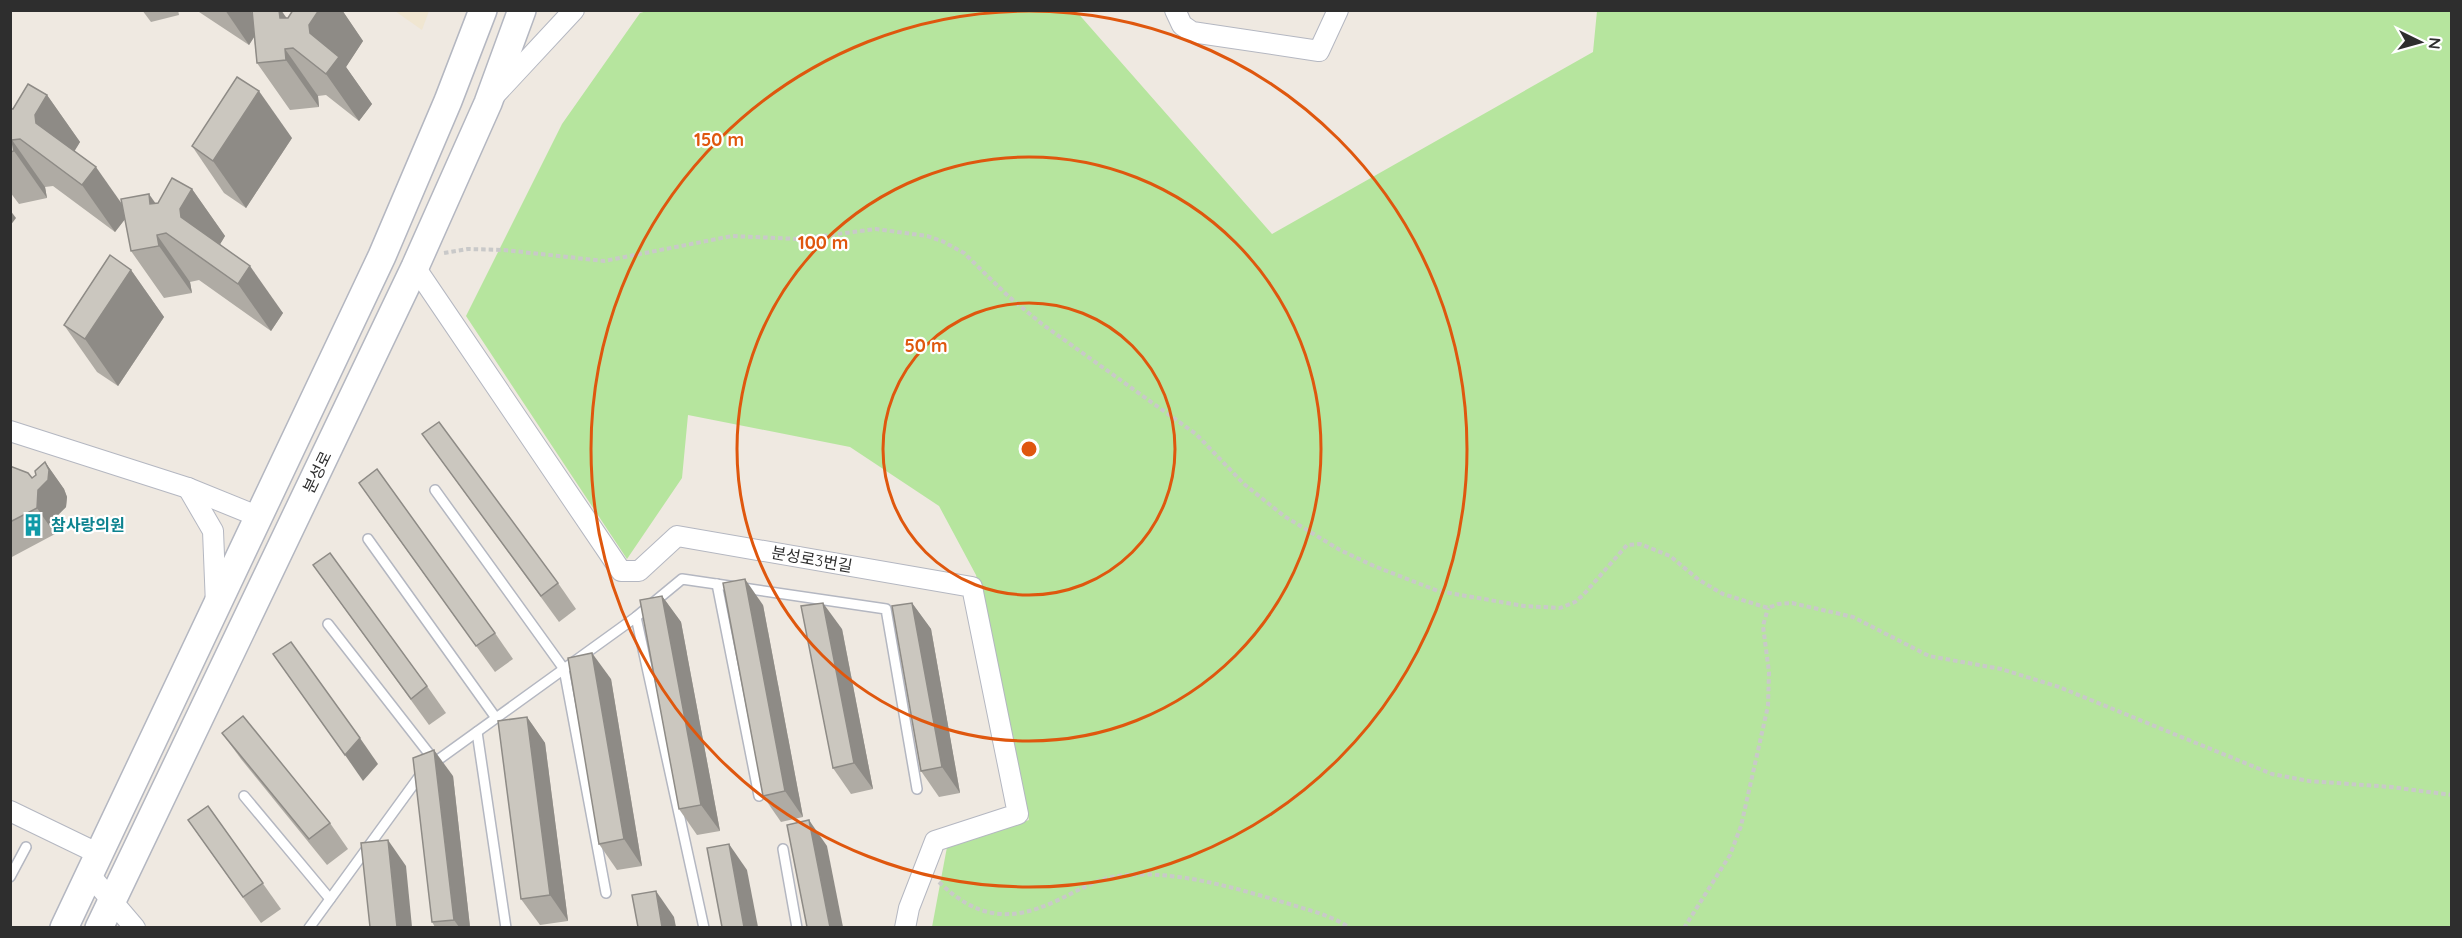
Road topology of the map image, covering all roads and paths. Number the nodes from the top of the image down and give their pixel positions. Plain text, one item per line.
1 (483, 10) edge
2 (522, 10) edge
3 (574, 10) edge
4 (1175, 10) edge
5 (1338, 10) edge
6 (488, 103) junction
7 (418, 262) junction
8 (10, 431) edge
9 (188, 488) junction
10 (435, 490) dead end
11 (257, 516) junction
12 (368, 539) dead end
13 (717, 584) junction
14 (216, 605) junction
15 (1768, 608) junction
16 (636, 616) junction
17 (328, 624) dead end
18 (564, 669) junction
19 (496, 718) junction
20 (477, 732) junction
21 (436, 762) junction
22 (417, 780) junction
23 (917, 789) edge
24 (419, 791) edge
25 (2451, 795) edge
26 (244, 796) dead end
27 (759, 796) edge
28 (10, 811) edge
29 (26, 847) dead end
30 (783, 849) dead end
31 (94, 864) junction
32 (925, 867) junction
33 (10, 876) edge
34 (606, 892) dead end
35 (330, 899) junction
36 (113, 900) junction
37 (64, 927) edge
38 (99, 927) edge
39 (135, 927) edge
40 (309, 927) edge
41 (506, 927) edge
42 (704, 927) edge
43 (797, 927) edge
44 (905, 927) edge
45 (1350, 927) edge
46 (1684, 927) edge

1 - 11 main road
2 - 6 main road, 분성로
3 - 6 street
4 - 5 street
6 - 7 main road, 분성로
7 - 15 path
7 - 32 street, 분성로3번길
7 - 36 main road, 분성로
8 - 9 street
9 - 11 street
9 - 14 street
10 - 18 lane
11 - 14 main road
12 - 19 lane
13 - 16 lane
13 - 23 lane
13 - 27 lane
14 - 31 main road
15 - 25 path
15 - 46 path
16 - 18 lane
16 - 42 lane
17 - 21 lane
18 - 19 lane
18 - 34 lane
19 - 20 lane
20 - 21 lane
20 - 41 lane
21 - 22 lane
22 - 24 lane
22 - 35 lane
26 - 35 lane
28 - 31 street
29 - 33 lane
30 - 43 lane
31 - 36 street
31 - 37 main road
32 - 44 street, 분성로3번길
32 - 45 path
35 - 40 lane
36 - 38 main road, 분성로
36 - 39 street

